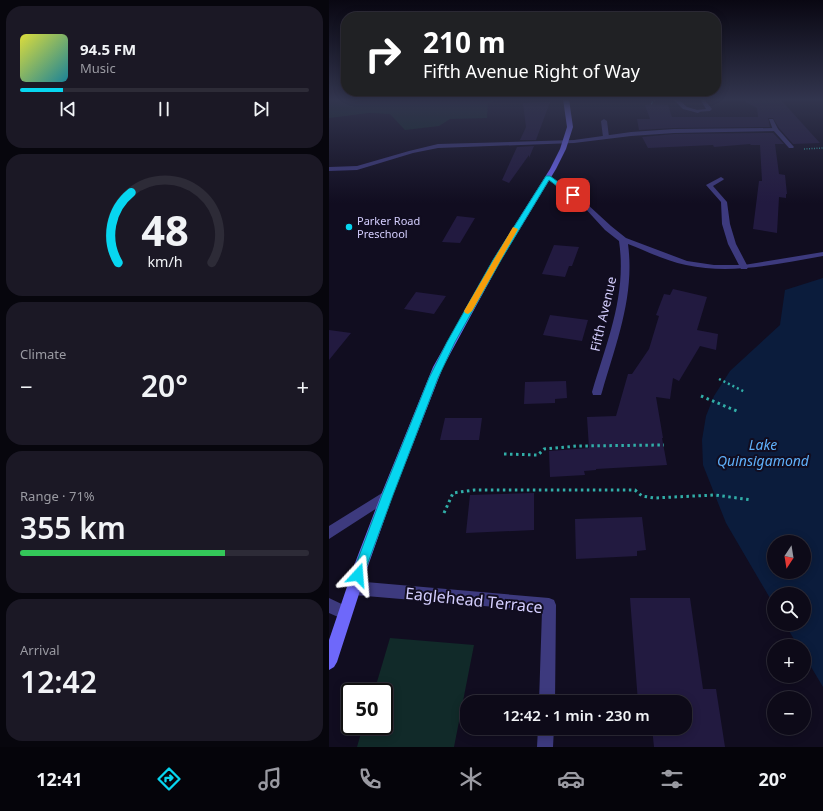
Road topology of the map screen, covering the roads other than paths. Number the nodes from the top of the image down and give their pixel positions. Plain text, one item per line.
1 (568, 134) edge
2 (606, 134) edge
3 (632, 134) edge
4 (779, 134) edge
5 (607, 137) junction
6 (565, 142) junction
7 (791, 147) road end
8 (329, 169) edge
9 (548, 177) junction
10 (721, 179) dead end
11 (623, 240) junction
12 (823, 254) edge
13 (744, 267) junction
14 (597, 392) dead end
15 (387, 495) junction
16 (329, 533) edge
17 (354, 588) junction
18 (329, 605) edge
19 (345, 613) junction
20 (329, 662) edge
21 (547, 695) edge
22 (546, 735) edge
23 (545, 747) edge

1 - 6 main road
2 - 5 street
3 - 5 street
4 - 7 street
5 - 6 street
6 - 8 street
6 - 9 main road
9 - 11 street
9 - 15 main road
10 - 13 street
11 - 13 street
11 - 14 street, Fifth Avenue
12 - 13 street
15 - 16 street
15 - 17 main road
17 - 19 main road
17 - 21 street, Eaglehead Terrace
18 - 19 street
19 - 20 main road
22 - 23 street

